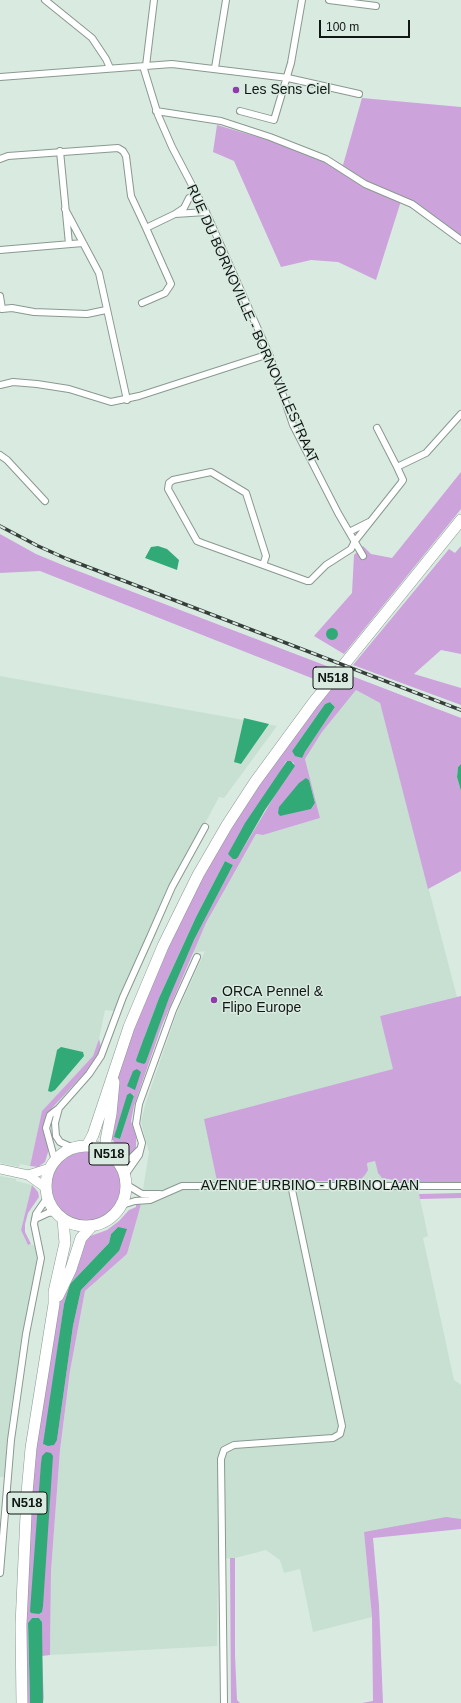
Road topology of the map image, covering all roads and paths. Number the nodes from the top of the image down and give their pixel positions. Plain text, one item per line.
1 (45, 0) edge
2 (154, 0) edge
3 (226, 0) edge
4 (302, 0) edge
5 (329, 0) edge
6 (376, 6) dead end
7 (144, 66) junction
8 (110, 68) junction
9 (215, 68) junction
10 (0, 78) edge
11 (288, 78) junction
12 (359, 94) dead end
13 (156, 111) junction
14 (240, 111) dead end
15 (60, 151) junction
16 (0, 159) edge
17 (197, 195) junction
18 (65, 208) junction
19 (206, 212) junction
20 (176, 214) junction
21 (146, 228) junction
22 (461, 240) edge
23 (83, 243) junction
24 (69, 244) junction
25 (0, 250) edge
26 (0, 299) edge
27 (142, 303) dead end
28 (1, 309) edge
29 (106, 310) junction
30 (269, 354) junction
31 (0, 385) edge
32 (127, 400) junction
33 (461, 414) edge
34 (378, 428) dead end
35 (0, 455) edge
36 (397, 468) junction
37 (45, 500) dead end
38 (461, 520) edge
39 (370, 522) junction
40 (461, 525) edge
41 (349, 532) junction
42 (447, 537) junction
43 (355, 541) junction
44 (362, 556) dead end
45 (263, 566) junction
46 (205, 827) dead end
47 (197, 956) dead end
48 (114, 1071) junction
49 (59, 1108) junction
50 (87, 1146) junction
51 (73, 1148) junction
52 (140, 1149) junction
53 (107, 1152) junction
54 (118, 1160) junction
55 (52, 1165) junction
56 (0, 1169) edge
57 (28, 1175) junction
58 (126, 1180) junction
59 (291, 1185) junction
60 (461, 1186) edge
61 (46, 1193) junction
62 (160, 1194) junction
63 (122, 1205) junction
64 (59, 1216) junction
65 (35, 1220) junction
66 (91, 1227) junction
67 (54, 1304) junction
68 (0, 1573) edge
69 (22, 1703) edge
70 (224, 1703) edge

1 - 8 street
2 - 7 street
3 - 9 street
4 - 11 street
5 - 6 street
7 - 8 street
7 - 9 street
7 - 13 street, RUE DU BORNOVILLE - BORNOVILLESTRAAT
8 - 10 street
9 - 11 street
11 - 12 street
11 - 14 street
13 - 17 street, RUE DU BORNOVILLE - BORNOVILLESTRAAT
13 - 22 street
15 - 16 street
15 - 18 street
15 - 21 street
17 - 19 street, RUE DU BORNOVILLE - BORNOVILLESTRAAT
17 - 20 street
18 - 23 street
18 - 24 street
19 - 20 street
19 - 30 street, RUE DU BORNOVILLE - BORNOVILLESTRAAT
20 - 21 street
21 - 27 street
23 - 24 street
23 - 29 street
24 - 25 street
26 - 28 street
28 - 29 street
29 - 32 street
30 - 32 street
30 - 41 street, RUE DU BORNOVILLE - BORNOVILLESTRAAT
31 - 32 street
33 - 36 street
34 - 36 street
35 - 37 street
36 - 39 street
38 - 42 highway, N518
39 - 41 street
39 - 43 street
40 - 42 highway, N518
41 - 43 street, RUE DU BORNOVILLE - BORNOVILLESTRAAT
42 - 48 highway, N518
43 - 44 street, RUE DU BORNOVILLE - BORNOVILLESTRAAT
43 - 45 street
45 - 45 street
46 - 49 street
47 - 52 street
48 - 50 highway, N518
48 - 53 highway, N518
49 - 51 street
49 - 55 street
50 - 51 highway, N518
50 - 53 highway, N518
51 - 55 highway, N518
52 - 54 street
52 - 58 street
53 - 54 highway, N518
54 - 58 highway, N518
55 - 57 main road
55 - 61 highway
56 - 57 main road
57 - 61 main road
58 - 62 street, AVENUE URBINO - URBINOLAAN
58 - 63 highway, N518
59 - 60 street, AVENUE URBINO - URBINOLAAN
59 - 62 street, AVENUE URBINO - URBINOLAAN
59 - 70 street
61 - 64 highway, N518
61 - 65 street
62 - 63 street, AVENUE URBINO - URBINOLAAN
63 - 66 highway, N518
64 - 65 street
64 - 66 highway
64 - 67 highway, N518
65 - 68 street
66 - 67 highway, N518
67 - 69 highway, N518

